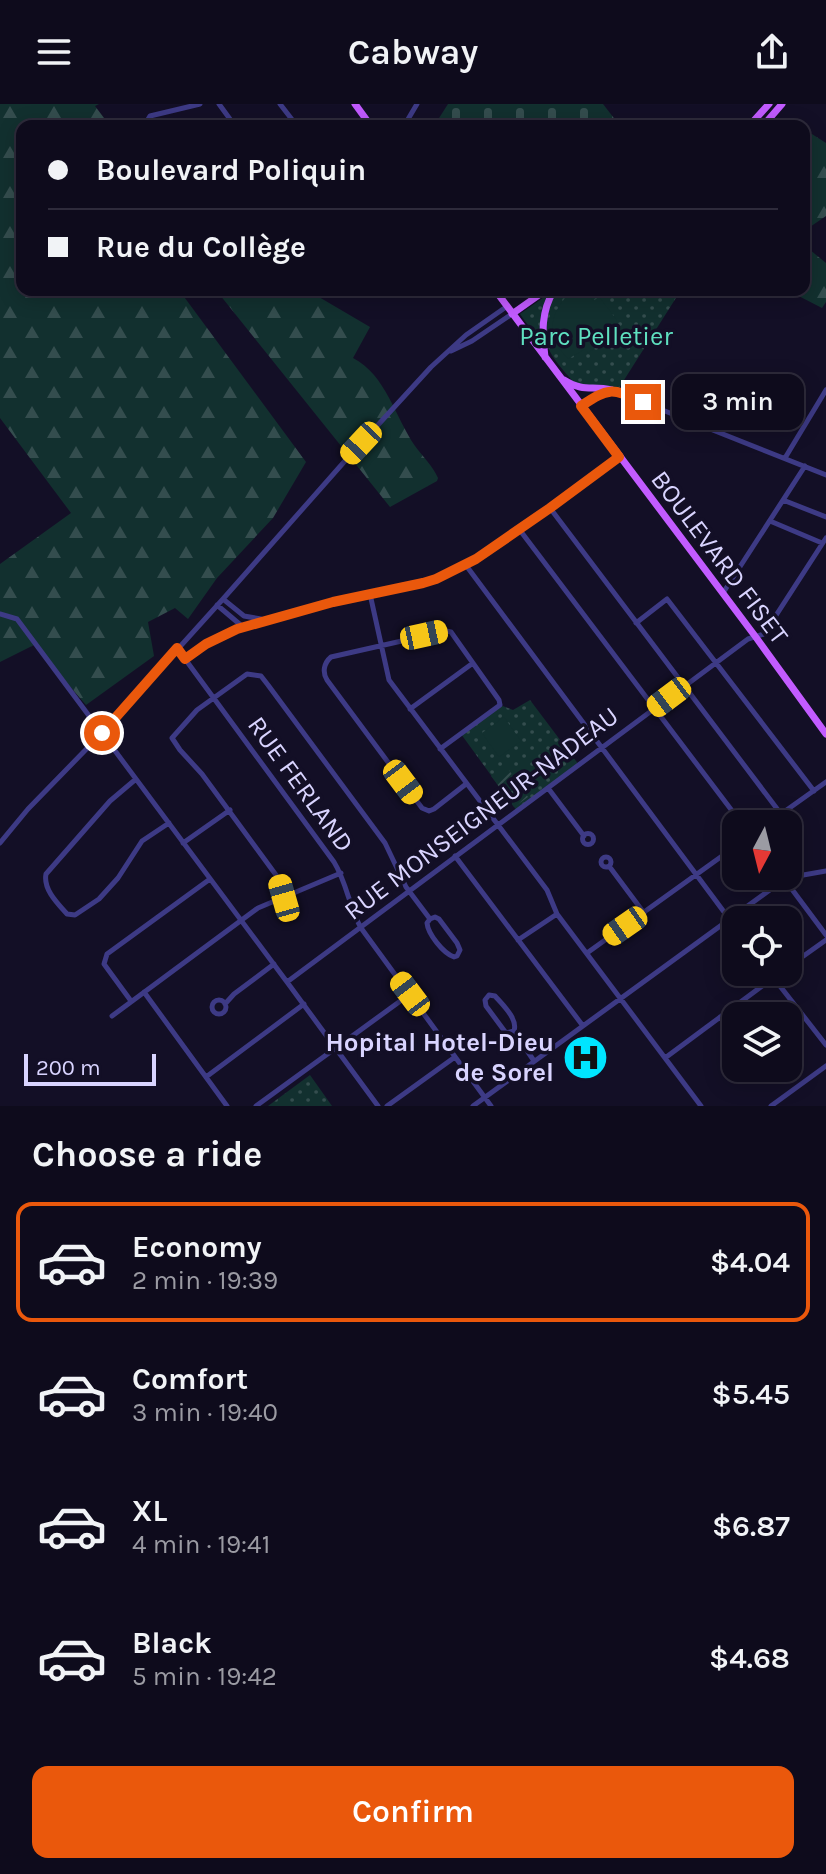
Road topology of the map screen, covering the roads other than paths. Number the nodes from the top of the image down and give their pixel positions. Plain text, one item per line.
1 (200, 104) edge
2 (280, 104) edge
3 (769, 104) edge
4 (782, 104) edge
5 (148, 120) edge
6 (292, 120) edge
7 (754, 120) edge
8 (768, 120) edge
9 (500, 296) edge
10 (523, 296) edge
11 (535, 296) edge
12 (551, 296) edge
13 (509, 310) junction
14 (545, 359) junction
15 (558, 375) junction
16 (612, 390) junction
17 (826, 390) edge
18 (581, 406) junction
19 (619, 457) junction
20 (785, 458) junction
21 (805, 466) junction
22 (826, 475) edge
23 (783, 500) junction
24 (550, 508) junction
25 (826, 517) edge
26 (770, 521) junction
27 (519, 529) junction
28 (824, 540) edge
29 (465, 564) junction
30 (723, 593) junction
31 (370, 594) junction
32 (223, 599) junction
33 (217, 605) junction
34 (238, 613) junction
35 (0, 614) edge
36 (266, 620) junction
37 (636, 623) junction
38 (243, 627) junction
39 (755, 636) junction
40 (380, 645) junction
41 (177, 648) junction
42 (185, 659) junction
43 (473, 663) junction
44 (716, 663) junction
45 (684, 687) junction
46 (214, 697) junction
47 (655, 708) junction
48 (410, 709) junction
49 (102, 733) junction
50 (826, 734) edge
51 (602, 748) junction
52 (440, 749) junction
53 (136, 779) junction
54 (826, 782) edge
55 (466, 784) junction
56 (548, 788) junction
57 (814, 791) junction
58 (230, 810) junction
59 (732, 810) edge
60 (778, 810) edge
61 (787, 810) edge
62 (169, 823) junction
63 (498, 825) junction
64 (584, 836) dead end
65 (0, 843) edge
66 (183, 843) junction
67 (455, 856) junction
68 (722, 856) edge
69 (609, 866) dead end
70 (826, 871) edge
71 (341, 873) junction
72 (697, 875) junction
73 (802, 875) edge
74 (210, 879) junction
75 (767, 890) edge
76 (792, 890) edge
77 (409, 891) junction
78 (284, 898) junction
79 (747, 906) edge
80 (722, 908) edge
81 (644, 913) junction
82 (557, 914) junction
83 (430, 919) junction
84 (242, 921) junction
85 (722, 925) edge
86 (361, 928) junction
87 (826, 937) edge
88 (518, 940) junction
89 (587, 953) junction
90 (802, 956) edge
91 (274, 964) junction
92 (287, 982) junction
93 (758, 986) edge
94 (780, 986) edge
95 (144, 992) junction
96 (410, 994) junction
97 (621, 998) junction
98 (131, 1001) junction
99 (225, 1004) dead end
100 (304, 1004) junction
101 (112, 1016) dead end
102 (720, 1017) junction
103 (722, 1020) edge
104 (583, 1026) junction
105 (514, 1031) junction
106 (826, 1045) edge
107 (335, 1048) junction
108 (455, 1057) junction
109 (665, 1058) junction
110 (534, 1061) junction
111 (826, 1066) edge
112 (206, 1077) junction
113 (485, 1097) junction
114 (227, 1106) edge
115 (256, 1106) edge
116 (378, 1106) edge
117 (387, 1106) edge
118 (473, 1106) edge
119 (491, 1106) edge
120 (701, 1106) edge
121 (771, 1106) edge

1 - 5 street
2 - 6 street
3 - 7 main road
4 - 8 main road
9 - 13 main road, BOULEVARD FISET
10 - 13 main road
11 - 13 main road
12 - 14 main road
13 - 14 main road, BOULEVARD FISET
13 - 32 street
14 - 15 main road, BOULEVARD FISET
15 - 16 main road
15 - 18 main road, BOULEVARD FISET
16 - 18 street
16 - 20 street
17 - 20 street
18 - 19 main road, BOULEVARD FISET
19 - 24 street
19 - 30 main road, BOULEVARD FISET
20 - 21 street
21 - 22 street
21 - 23 street
23 - 25 street
23 - 26 street
24 - 27 street
24 - 37 street
26 - 28 street
26 - 30 street
27 - 29 street
27 - 47 street
28 - 39 street, RUE MONSEIGNEUR-NADEAU
29 - 31 street
29 - 51 street
30 - 39 main road, BOULEVARD FISET
31 - 36 street
31 - 40 street
32 - 33 street
32 - 34 street
33 - 38 street
33 - 41 street
34 - 36 street
34 - 38 street
35 - 49 street
36 - 38 street
37 - 44 street
37 - 45 street
38 - 42 street
39 - 44 street, RUE MONSEIGNEUR-NADEAU
39 - 50 main road, BOULEVARD FISET
40 - 43 street
40 - 48 street
40 - 55 street
41 - 42 street, RUE FERLAND
41 - 49 street
42 - 46 street, RUE FERLAND
43 - 48 street
43 - 52 street
44 - 45 street, RUE MONSEIGNEUR-NADEAU
44 - 57 street
45 - 47 street, RUE MONSEIGNEUR-NADEAU
45 - 60 street
46 - 58 street
46 - 71 street, RUE FERLAND
46 - 77 street
47 - 51 street, RUE MONSEIGNEUR-NADEAU
47 - 59 street
48 - 52 street
49 - 53 street
49 - 65 street
51 - 56 street, RUE MONSEIGNEUR-NADEAU
51 - 72 street
52 - 55 street
53 - 62 street
53 - 62 street
54 - 57 street
55 - 63 street
56 - 63 street, RUE MONSEIGNEUR-NADEAU
56 - 64 street
57 - 61 street
58 - 66 street
58 - 78 street
62 - 66 street
63 - 67 street, RUE MONSEIGNEUR-NADEAU
63 - 82 street
66 - 74 street
67 - 77 street, RUE MONSEIGNEUR-NADEAU
67 - 88 street
68 - 72 street
69 - 81 street
70 - 73 street
71 - 78 street
71 - 86 street, RUE FERLAND
72 - 80 street
72 - 81 street
74 - 84 street
74 - 98 street
75 - 79 street
76 - 87 street
77 - 83 street
77 - 86 street, RUE MONSEIGNEUR-NADEAU
78 - 84 street
81 - 89 street
82 - 88 street
82 - 89 street
83 - 83 street
84 - 91 street
84 - 95 street
85 - 97 street
86 - 92 street, RUE MONSEIGNEUR-NADEAU
86 - 96 street, RUE FERLAND
87 - 90 street
88 - 104 street
89 - 97 street
91 - 92 street
91 - 99 street
92 - 100 street
93 - 102 street
94 - 106 street
95 - 98 street
95 - 112 street
96 - 107 street
96 - 108 street, RUE FERLAND
97 - 104 street
97 - 109 street
98 - 101 street
100 - 107 street
100 - 112 street
102 - 103 street
102 - 109 street
104 - 110 street
105 - 105 street
105 - 110 street
107 - 115 street
107 - 116 street
108 - 113 street, RUE FERLAND
108 - 117 street
109 - 120 street
110 - 113 street
111 - 121 street
112 - 114 street
113 - 118 street
113 - 119 street, RUE FERLAND

